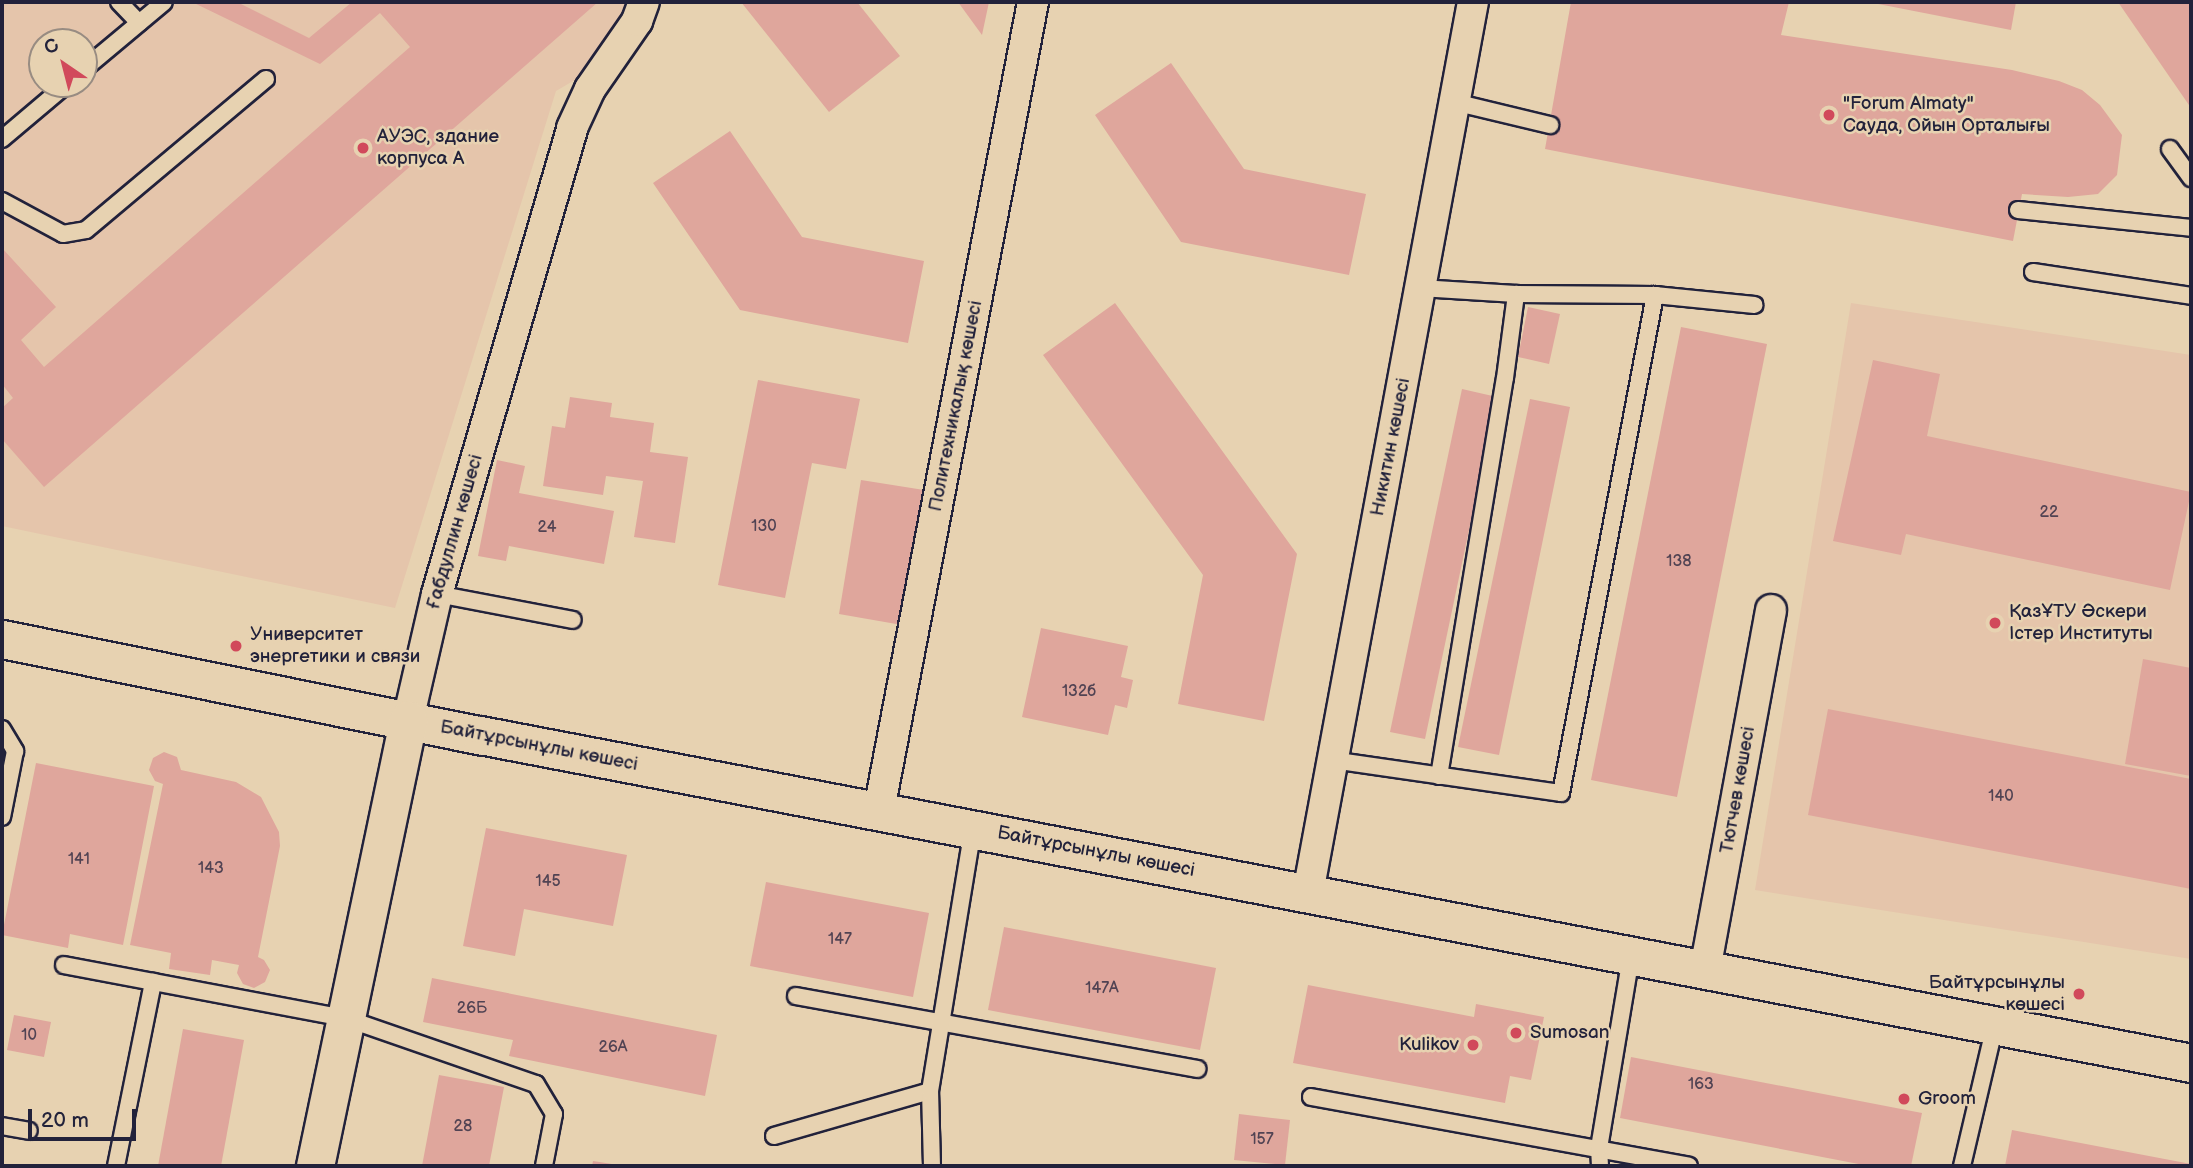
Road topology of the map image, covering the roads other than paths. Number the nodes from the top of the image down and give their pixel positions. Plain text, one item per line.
1 (119, 2) edge
2 (164, 2) edge
3 (643, 2) edge
4 (1033, 2) edge
5 (1473, 2) edge
6 (139, 23) junction
7 (98, 57) edge
8 (267, 79) dead end
9 (50, 98) edge
10 (1454, 102) junction
11 (1550, 125) dead end
12 (2, 139) edge
13 (2171, 149) dead end
14 (2191, 178) edge
15 (2, 201) edge
16 (2018, 210) dead end
17 (2191, 228) edge
18 (2033, 272) dead end
19 (1420, 288) junction
20 (1516, 295) junction
21 (1655, 295) junction
22 (2191, 296) edge
23 (1755, 304) dead end
24 (437, 594) junction
25 (1771, 610) dead end
26 (573, 620) dead end
27 (2, 639) edge
28 (408, 720) junction
29 (2, 729) edge
30 (1332, 760) junction
31 (1439, 776) junction
32 (879, 810) junction
33 (2, 817) edge
34 (973, 828) junction
35 (1308, 893) junction
36 (1631, 956) junction
37 (64, 965) dead end
38 (1705, 970) junction
39 (153, 982) junction
40 (796, 996) dead end
41 (345, 1018) junction
42 (940, 1020) junction
43 (1995, 1025) junction
44 (2191, 1063) edge
45 (1197, 1069) dead end
46 (930, 1091) junction
47 (1311, 1097) dead end
48 (2, 1126) edge
49 (29, 1132) dead end
50 (774, 1136) dead end
51 (1599, 1147) junction
52 (116, 1166) edge
53 (315, 1166) edge
54 (544, 1166) edge
55 (932, 1166) edge
56 (1600, 1166) edge
57 (1689, 1166) edge
58 (1962, 1166) edge

1 - 6 lane
2 - 6 lane
3 - 24 street, Ғабдуллин көшесі
4 - 32 street, Политехникалық көшесі
5 - 10 street, Никитин көшесі
6 - 7 lane
8 - 15 lane
9 - 12 lane
10 - 11 lane
10 - 19 street, Никитин көшесі
13 - 14 lane
16 - 17 lane
18 - 22 lane
19 - 20 lane
19 - 30 street, Никитин көшесі
20 - 21 lane
20 - 31 lane
21 - 23 lane
21 - 31 lane
24 - 26 lane
24 - 28 street, Ғабдуллин көшесі
25 - 38 street, Тютчев көшесі
27 - 28 street, Байтұрсынұлы көшесі
28 - 32 street, Байтұрсынұлы көшесі
28 - 41 street, Ғабдуллин көшесі
29 - 33 lane
30 - 31 lane
30 - 35 street, Никитин көшесі
32 - 34 street, Байтұрсынұлы көшесі
34 - 35 street, Байтұрсынұлы көшесі
34 - 42 lane
35 - 36 street, Байтұрсынұлы көшесі
36 - 38 street, Байтұрсынұлы көшесі
36 - 51 lane
37 - 39 lane
38 - 43 street, Байтұрсынұлы көшесі
39 - 41 lane
39 - 52 lane
40 - 42 lane
41 - 53 street, Ғабдуллин көшесі
41 - 54 lane
42 - 45 lane
42 - 46 lane
43 - 44 street, Байтұрсынұлы көшесі
43 - 58 lane
46 - 50 lane
46 - 55 lane
47 - 51 lane
48 - 49 lane
51 - 56 lane
51 - 57 lane

